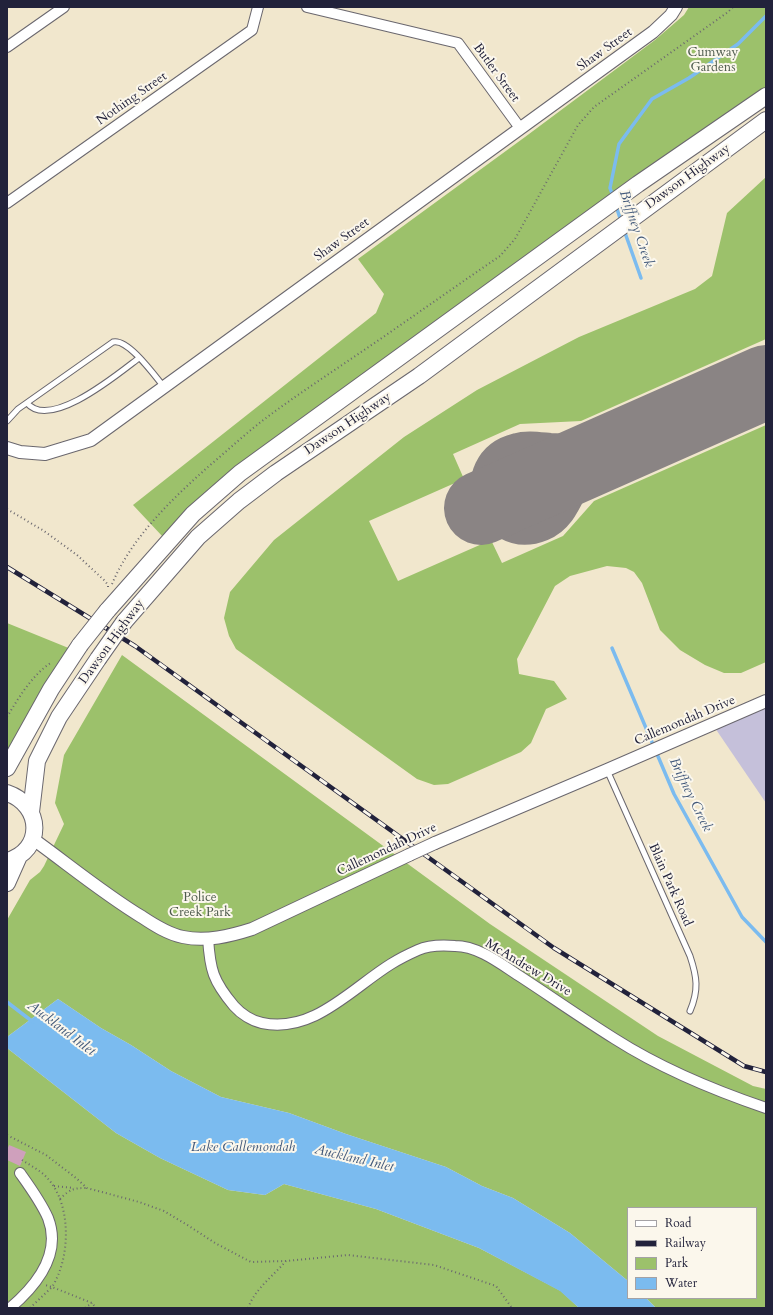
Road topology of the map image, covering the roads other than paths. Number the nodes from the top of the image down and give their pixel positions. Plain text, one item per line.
1 (64, 7) edge
2 (258, 7) edge
3 (307, 7) edge
4 (676, 7) edge
5 (7, 47) edge
6 (766, 96) edge
7 (766, 120) edge
8 (520, 128) junction
9 (7, 203) edge
10 (139, 358) junction
11 (164, 387) junction
12 (27, 403) junction
13 (7, 421) edge
14 (7, 448) edge
15 (766, 701) edge
16 (7, 768) edge
17 (607, 770) junction
18 (7, 793) edge
19 (31, 812) junction
20 (33, 839) junction
21 (13, 858) edge
22 (7, 883) edge
23 (208, 938) junction
24 (690, 1011) dead end
25 (766, 1108) edge
26 (20, 1173) dead end
27 (10, 1308) edge

1 - 5 street
2 - 9 street, Nothing Street
3 - 8 street, Butler Street
4 - 8 street, Shaw Street
6 - 16 highway, Dawson Highway, bridge
7 - 19 highway, Dawson Highway, bridge
8 - 11 street, Shaw Street
10 - 11 lane
10 - 12 lane
10 - 12 lane
11 - 14 street, Shaw Street
12 - 13 lane
15 - 17 street, Callemondah Drive
17 - 23 street, Callemondah Drive, bridge
17 - 24 lane, Blain Park Road
18 - 19 highway
19 - 20 highway, Dawson Highway
20 - 21 highway
20 - 23 street, Callemondah Drive
21 - 22 highway
23 - 25 street, McAndrew Drive
26 - 27 street

